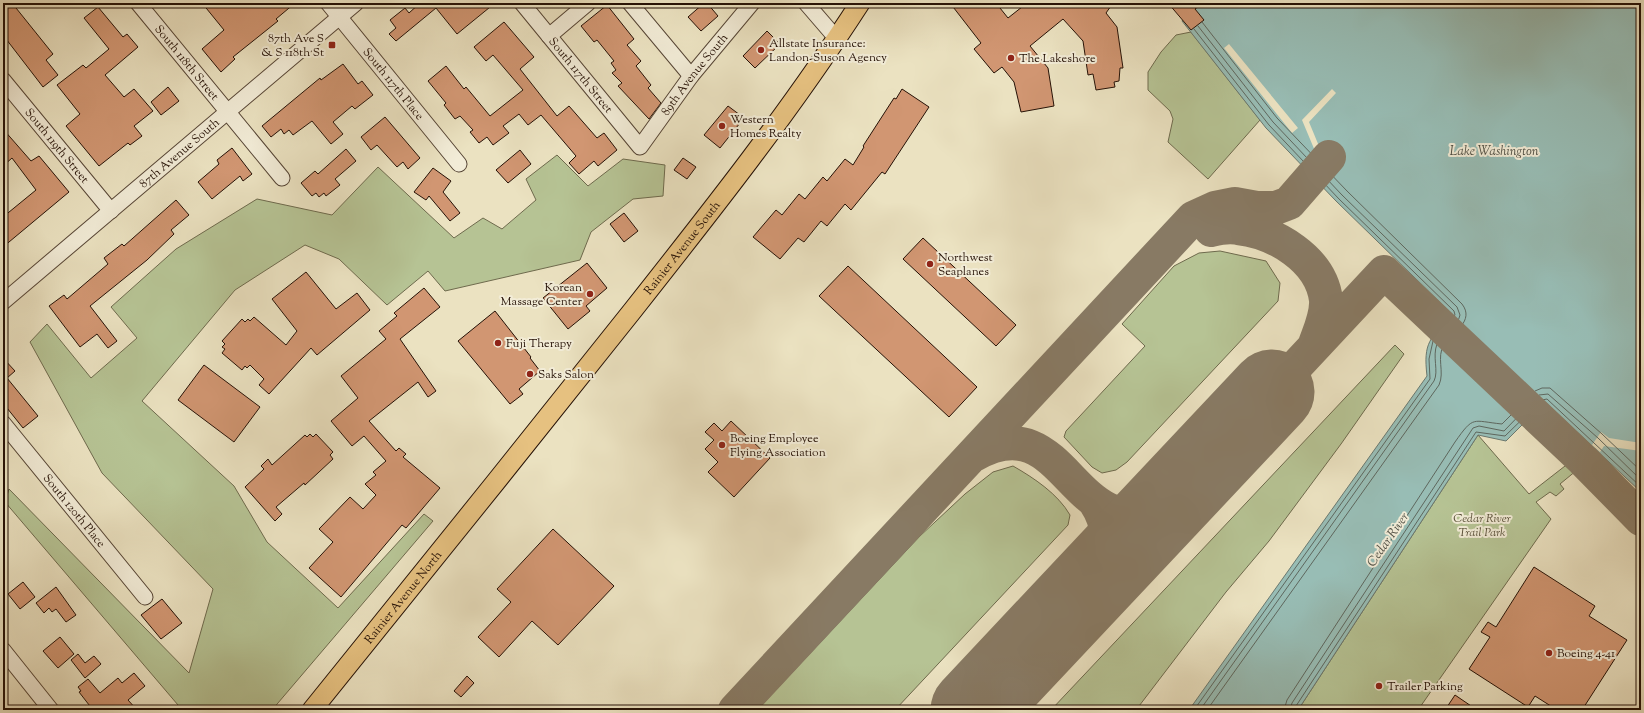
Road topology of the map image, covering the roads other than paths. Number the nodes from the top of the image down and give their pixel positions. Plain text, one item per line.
1 (138, 3) edge
2 (328, 3) edge
3 (356, 3) edge
4 (522, 3) edge
5 (588, 3) edge
6 (630, 3) edge
7 (752, 3) edge
8 (806, 3) edge
9 (860, 3) edge
10 (340, 17) junction
11 (549, 36) junction
12 (837, 39) junction
13 (691, 76) junction
14 (3, 80) edge
15 (228, 112) junction
16 (640, 147) joint
17 (459, 164) dead end
18 (282, 178) dead end
19 (111, 211) junction
20 (3, 302) edge
21 (3, 423) edge
22 (494, 485) joint
23 (145, 597) dead end
24 (3, 650) edge
25 (51, 710) edge
26 (312, 710) edge

1 - 15 street, South 118th Street
2 - 10 street, South 117th Place
3 - 10 street, 87th Avenue South
4 - 11 street, South 117th Street
5 - 11 street
6 - 13 street
7 - 13 street, 89th Avenue South
8 - 12 street
9 - 12 main road, Rainier Avenue South
10 - 15 street, 87th Avenue South
10 - 17 street, South 117th Place
11 - 16 street, South 117th Street
12 - 22 main road, Rainier Avenue South
13 - 16 street, 89th Avenue South
14 - 19 street, South 119th Street
15 - 18 street, South 118th Street
15 - 19 street, 87th Avenue South
19 - 20 street, 87th Avenue South
21 - 23 street, South 120th Place
22 - 26 main road, Rainier Avenue North
24 - 25 street

